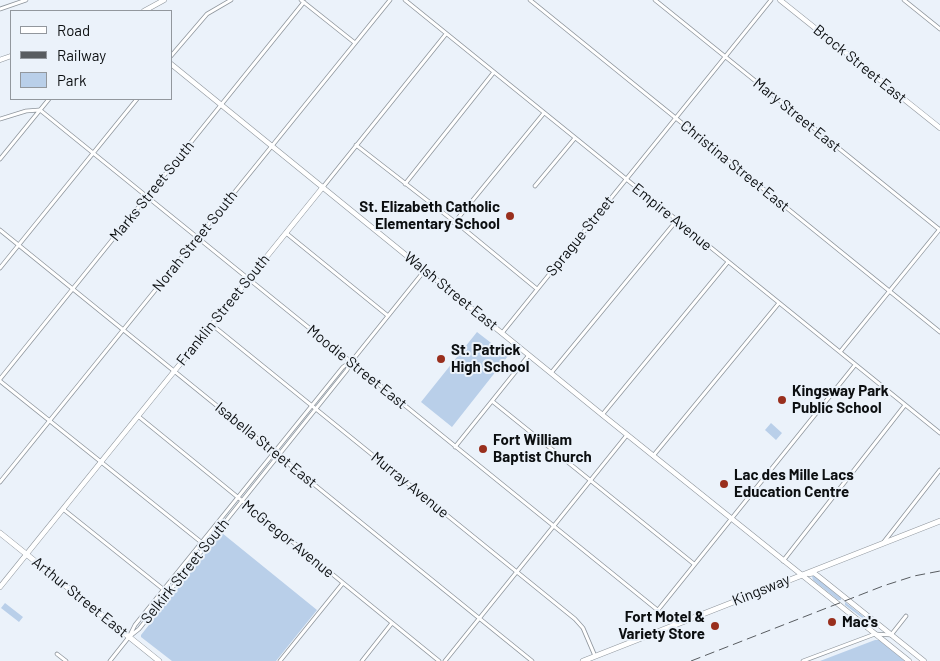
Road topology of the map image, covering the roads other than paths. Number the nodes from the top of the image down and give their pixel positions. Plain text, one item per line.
1 (26, 0) edge
2 (164, 0) edge
3 (231, 0) edge
4 (390, 0) edge
5 (405, 0) edge
6 (530, 0) edge
7 (655, 0) edge
8 (771, 0) edge
9 (780, 0) edge
10 (904, 0) edge
11 (303, 1) edge
12 (0, 9) edge
13 (146, 10) edge
14 (940, 29) edge
15 (446, 34) junction
16 (355, 43) junction
17 (172, 55) edge
18 (725, 57) junction
19 (172, 65) edge
20 (494, 72) junction
21 (48, 100) edge
22 (136, 100) edge
23 (221, 104) junction
24 (40, 110) junction
25 (544, 114) junction
26 (676, 118) junction
27 (0, 119) edge
28 (940, 128) edge
29 (575, 138) junction
30 (356, 144) junction
31 (272, 146) junction
32 (93, 153) junction
33 (0, 159) edge
34 (626, 180) junction
35 (405, 184) junction
36 (535, 186) dead end
37 (323, 187) junction
38 (147, 197) junction
39 (677, 220) junction
40 (454, 223) junction
41 (0, 230) edge
42 (940, 230) edge
43 (286, 233) junction
44 (197, 238) junction
45 (18, 245) junction
46 (728, 262) junction
47 (0, 268) edge
48 (424, 270) junction
49 (248, 279) junction
50 (72, 289) junction
51 (537, 289) junction
52 (889, 292) junction
53 (779, 303) junction
54 (387, 316) junction
55 (211, 324) junction
56 (123, 329) junction
57 (940, 332) edge
58 (502, 333) junction
59 (840, 352) junction
60 (529, 355) junction
61 (350, 362) junction
62 (855, 365) junction
63 (174, 371) junction
64 (551, 373) junction
65 (0, 380) edge
66 (492, 401) junction
67 (905, 405) junction
68 (312, 406) junction
69 (316, 409) junction
70 (602, 415) junction
71 (137, 416) junction
72 (50, 421) junction
73 (940, 433) edge
74 (627, 435) junction
75 (455, 447) junction
76 (275, 452) junction
77 (279, 455) junction
78 (653, 456) junction
79 (100, 462) junction
80 (940, 470) edge
81 (590, 480) junction
82 (0, 482) edge
83 (238, 498) junction
84 (242, 501) junction
85 (63, 509) junction
86 (731, 519) junction
87 (940, 521) edge
88 (554, 526) junction
89 (0, 533) edge
90 (201, 542) junction
91 (882, 544) junction
92 (206, 546) junction
93 (26, 554) junction
94 (783, 561) junction
95 (694, 564) junction
96 (516, 572) junction
97 (800, 575) junction
98 (343, 583) junction
99 (0, 587) edge
100 (164, 589) junction
101 (168, 593) junction
102 (658, 610) junction
103 (906, 616) dead end
104 (480, 618) junction
105 (392, 622) junction
106 (676, 625) junction
107 (875, 634) junction
108 (891, 635) junction
109 (129, 637) junction
110 (57, 654) dead end
111 (596, 656) junction
112 (66, 661) edge
113 (110, 661) edge
114 (159, 661) edge
115 (280, 661) edge
116 (362, 661) edge
117 (439, 661) edge
118 (445, 661) edge
119 (532, 661) edge
120 (583, 661) edge
121 (803, 661) edge
122 (909, 661) edge
123 (924, 661) edge

1 - 12 street
2 - 13 street
3 - 17 street
4 - 16 street, Norah Street South
5 - 15 street, Empire Avenue
6 - 26 street, Christina Street East
7 - 18 street, Mary Street East
8 - 18 street, Sprague Street
9 - 28 street, Brock Street East
10 - 14 street
11 - 16 street
11 - 23 street, Marks Street South
15 - 20 street, Empire Avenue
15 - 30 street, Franklin Street South
16 - 31 street, Norah Street South
18 - 26 street, Sprague Street
18 - 42 street, Mary Street East
19 - 23 street, Walsh Street East
20 - 25 street, Empire Avenue
20 - 35 street
21 - 24 street
22 - 32 street
23 - 31 street, Walsh Street East
23 - 38 street, Marks Street South
24 - 27 street
24 - 32 street, Moodie Street East
24 - 33 street
25 - 29 street, Empire Avenue
25 - 40 street
26 - 34 street, Sprague Street
26 - 52 street, Christina Street East
29 - 34 street, Empire Avenue
29 - 36 street
30 - 35 street
30 - 37 street, Franklin Street South
31 - 37 street, Walsh Street East
31 - 44 street, Norah Street South
32 - 38 street, Moodie Street East
32 - 45 street
34 - 39 street, Empire Avenue
34 - 51 street, Sprague Street
35 - 40 street
37 - 43 street, Franklin Street South
37 - 48 street, Walsh Street East
38 - 44 street, Moodie Street East
38 - 50 street, Marks Street South
39 - 46 street, Empire Avenue
39 - 64 street
40 - 51 street
41 - 45 street, Isabella Street East
42 - 52 street
43 - 49 street, Franklin Street South
43 - 54 street
44 - 49 street, Moodie Street East
44 - 56 street, Norah Street South
45 - 47 street
45 - 50 street, Isabella Street East
46 - 53 street, Empire Avenue
46 - 70 street
48 - 54 street, Selkirk Street South
48 - 58 street, Walsh Street East
49 - 55 street, Franklin Street South
49 - 61 street, Moodie Street East
50 - 56 street, Isabella Street East
50 - 65 street, Marks Street South
51 - 58 street, Sprague Street
52 - 57 street, Christina Street East
52 - 59 street
53 - 59 street, Empire Avenue
53 - 78 street
54 - 61 street, Selkirk Street South
55 - 63 street, Franklin Street South
55 - 68 street, Murray Avenue
56 - 63 street, Isabella Street East
56 - 72 street, Norah Street South
58 - 60 street, Walsh Street East
59 - 62 street, Empire Avenue
60 - 64 street, Walsh Street East
60 - 66 street
61 - 68 street, Selkirk Street South
61 - 69 street, Selkirk Street South
61 - 75 street, Moodie Street East
62 - 67 street, Empire Avenue
62 - 86 street
63 - 71 street, Franklin Street South
63 - 76 street, Isabella Street East
64 - 70 street, Walsh Street East
65 - 72 street
66 - 75 street
66 - 81 street
67 - 73 street, Empire Avenue
67 - 94 street
68 - 69 street, Murray Avenue
68 - 76 street, Selkirk Street South
69 - 77 street, Selkirk Street South
69 - 96 street, Murray Avenue
70 - 74 street, Walsh Street East
71 - 79 street, Franklin Street South
71 - 83 street, McGregor Avenue
72 - 79 street
72 - 82 street, Norah Street South
74 - 78 street, Walsh Street East
74 - 81 street
75 - 88 street, Moodie Street East
76 - 77 street, Isabella Street East
76 - 83 street, Selkirk Street South
77 - 84 street, Selkirk Street South
77 - 104 street, Isabella Street East
78 - 86 street, Walsh Street East
79 - 85 street, Franklin Street South
79 - 90 street
80 - 91 street
81 - 88 street
81 - 95 street
83 - 84 street, McGregor Avenue
83 - 90 street, Selkirk Street South
84 - 92 street, Selkirk Street South
84 - 98 street, McGregor Avenue
85 - 93 street, Franklin Street South
85 - 100 street
86 - 94 street, Walsh Street East
86 - 95 street
87 - 91 main road, Kingsway
88 - 96 street
88 - 102 street, Moodie Street East
89 - 93 main road, Arthur Street East
90 - 92 street
90 - 100 street, Selkirk Street South
91 - 97 main road, Kingsway
92 - 101 street, Selkirk Street South
93 - 99 street, Franklin Street South
93 - 109 main road, Arthur Street East
94 - 97 street, Walsh Street East
95 - 102 street
96 - 104 street
96 - 111 street, Murray Avenue
97 - 106 main road, Kingsway
97 - 107 street, Walsh Street East
97 - 108 street, Walsh Street East
98 - 105 street, McGregor Avenue
98 - 115 street
100 - 101 street
100 - 109 street, Selkirk Street South
101 - 109 street, Selkirk Street South
102 - 106 street, Moodie Street East
103 - 108 street
104 - 118 street
104 - 119 street, Isabella Street East
105 - 116 street
105 - 117 street, McGregor Avenue
106 - 111 main road, Kingsway
107 - 108 street
107 - 121 street
107 - 122 street, Walsh Street East
108 - 123 street, Walsh Street East
109 - 113 street, Selkirk Street South
109 - 114 main road, Arthur Street East
110 - 112 street
111 - 120 main road, Kingsway

